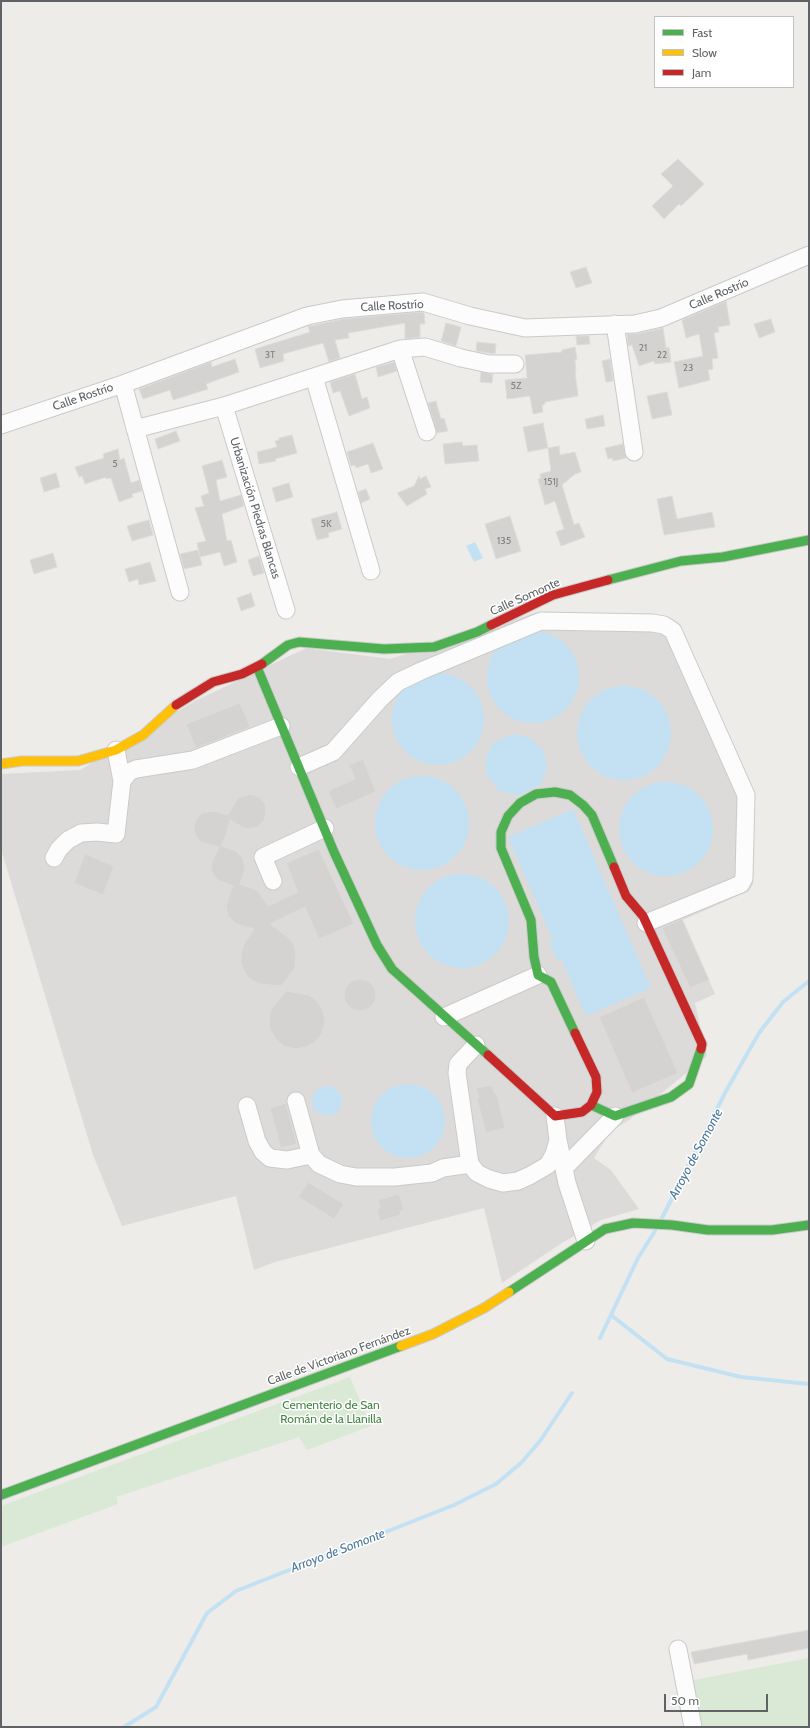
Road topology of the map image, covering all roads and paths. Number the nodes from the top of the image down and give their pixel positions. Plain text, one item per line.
1 (809, 255) edge
2 (615, 324) junction
3 (400, 349) junction
4 (515, 364) dead end
5 (314, 377) junction
6 (123, 384) junction
7 (224, 406) junction
8 (1, 425) edge
9 (135, 429) junction
10 (427, 432) dead end
11 (634, 452) dead end
12 (809, 540) edge
13 (372, 571) dead end
14 (180, 592) dead end
15 (286, 610) dead end
16 (257, 667) junction
17 (281, 726) junction
18 (116, 750) junction
19 (1, 764) edge
20 (299, 767) junction
21 (122, 781) junction
22 (325, 828) junction
23 (54, 858) dead end
24 (273, 882) dead end
25 (646, 923) junction
26 (538, 975) junction
27 (444, 1017) junction
28 (476, 1045) junction
29 (296, 1101) dead end
30 (591, 1105) junction
31 (248, 1106) dead end
32 (555, 1116) junction
33 (615, 1116) junction
34 (558, 1140) junction
35 (311, 1156) junction
36 (470, 1164) junction
37 (565, 1167) junction
38 (809, 1225) edge
39 (586, 1241) junction
40 (1, 1495) edge
41 (678, 1649) dead end
42 (693, 1727) edge

1 - 2 street, Calle Rostrío
2 - 6 street, Calle Rostrío
2 - 11 street
3 - 4 street
3 - 5 street
3 - 10 street
5 - 7 street
5 - 13 street
6 - 8 street, Calle Rostrío
6 - 9 street
7 - 9 street
7 - 15 street, Urbanización Piedras Blancas
9 - 14 street
12 - 16 street, Calle Somonte
16 - 17 street
16 - 18 street, Calle Somonte
17 - 20 street
17 - 21 street
18 - 19 street, Calle Somonte
18 - 21 street
20 - 22 street
20 - 25 street
21 - 23 street
22 - 24 street
22 - 27 street
25 - 26 street
25 - 33 street
26 - 27 street
26 - 30 street
27 - 28 street
28 - 32 street
28 - 36 street
29 - 35 street
30 - 32 street
30 - 33 street
31 - 35 street
32 - 34 street
33 - 37 street
34 - 36 street
34 - 37 street
35 - 36 street
37 - 39 street
38 - 39 street, Calle de Victoriano Fernández
39 - 40 street, Calle de Victoriano Fernández
41 - 42 street

